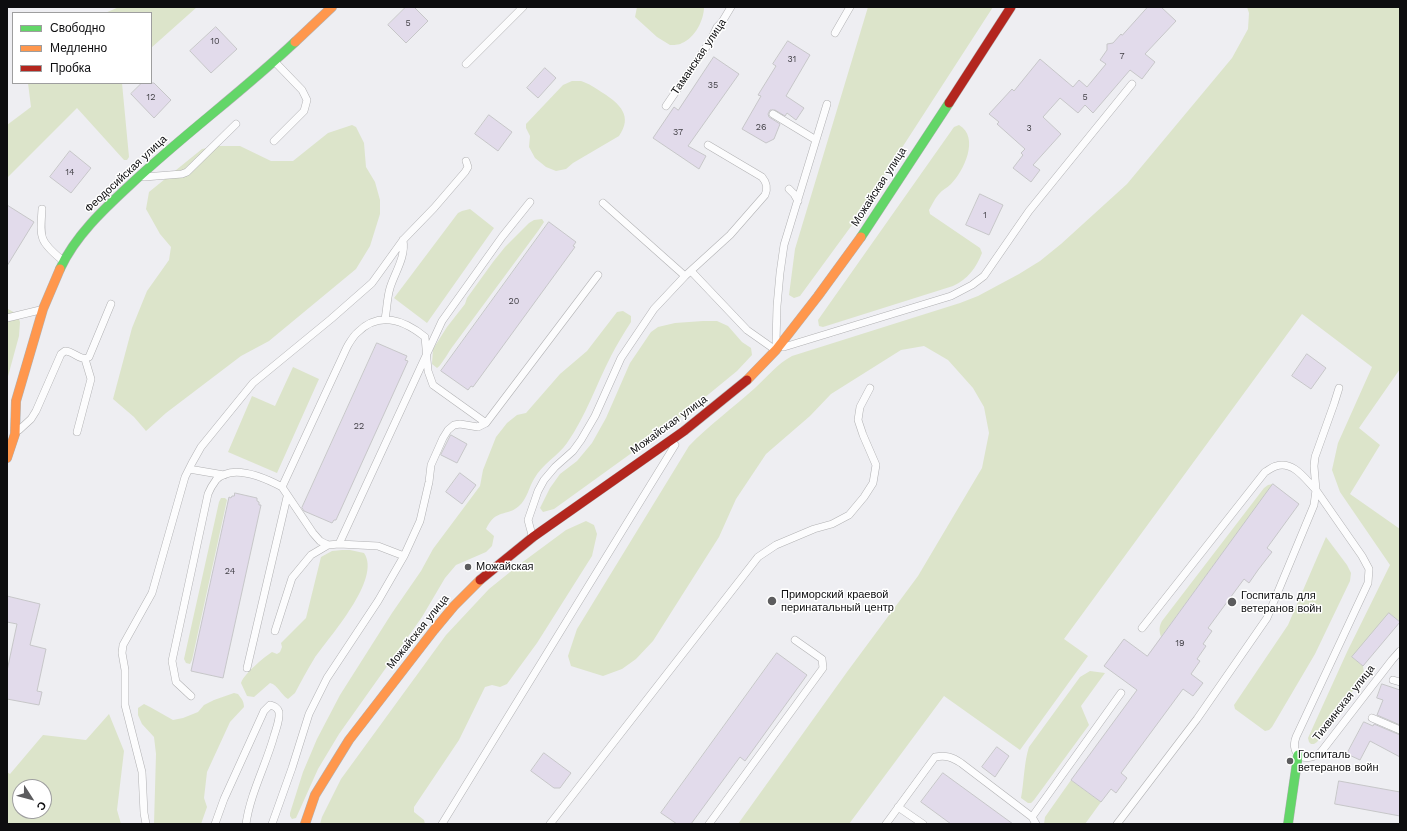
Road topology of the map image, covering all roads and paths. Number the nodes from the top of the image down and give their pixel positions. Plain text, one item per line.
1 (331, 7) edge
2 (523, 7) edge
3 (731, 7) edge
4 (850, 7) edge
5 (1011, 7) edge
6 (835, 34) dead end
7 (275, 61) junction
8 (466, 64) dead end
9 (1132, 84) dead end
10 (827, 104) dead end
11 (666, 106) dead end
12 (773, 114) dead end
13 (236, 124) dead end
14 (816, 140) junction
15 (274, 141) dead end
16 (708, 145) dead end
17 (466, 161) dead end
18 (136, 178) junction
19 (789, 189) dead end
20 (798, 201) junction
21 (530, 202) dead end
22 (603, 203) dead end
23 (42, 209) dead end
24 (403, 240) junction
25 (64, 261) junction
26 (688, 274) junction
27 (598, 275) dead end
28 (111, 304) dead end
29 (43, 309) junction
30 (7, 318) edge
31 (385, 319) junction
32 (776, 350) junction
33 (427, 353) junction
34 (85, 359) junction
35 (870, 388) dead end
36 (1339, 388) dead end
37 (486, 423) junction
38 (684, 431) junction
39 (77, 432) dead end
40 (15, 434) junction
41 (7, 458) edge
42 (189, 469) junction
43 (224, 475) junction
44 (282, 488) junction
45 (1316, 490) junction
46 (287, 496) junction
47 (533, 536) junction
48 (328, 544) junction
49 (339, 544) junction
50 (404, 556) junction
51 (1142, 628) dead end
52 (275, 631) dead end
53 (795, 640) dead end
54 (1400, 651) edge
55 (247, 668) dead end
56 (1121, 693) dead end
57 (190, 696) dead end
58 (1372, 718) dead end
59 (1400, 730) edge
60 (1298, 755) junction
61 (898, 807) junction
62 (1032, 817) junction
63 (146, 824) edge
64 (215, 824) edge
65 (246, 824) edge
66 (272, 824) edge
67 (305, 824) edge
68 (442, 824) edge
69 (550, 824) edge
70 (709, 824) edge
71 (886, 824) edge
72 (923, 824) edge
73 (1036, 824) edge
74 (1117, 824) edge
75 (1288, 824) edge

1 - 7 main road, Феодосийская улица
2 - 8 lane
3 - 11 lane, Таманская улица
4 - 6 lane
5 - 32 main road, Можайская улица
7 - 15 lane
7 - 18 main road, Феодосийская улица
9 - 32 lane
10 - 14 lane
12 - 14 lane
13 - 18 lane
14 - 20 lane
16 - 26 lane
17 - 24 lane
18 - 25 main road, Феодосийская улица
19 - 20 lane
20 - 32 lane
21 - 33 lane
22 - 26 lane
23 - 25 lane
24 - 31 lane
24 - 42 lane
25 - 29 main road, Феодосийская улица
26 - 32 lane
26 - 47 lane
27 - 37 lane
28 - 34 lane
29 - 30 lane
29 - 40 main road, Феодосийская улица
31 - 33 lane
31 - 44 lane
32 - 38 main road, Можайская улица
33 - 37 lane
33 - 49 lane
34 - 39 lane
34 - 40 lane
35 - 69 lane
36 - 45 lane
37 - 50 lane
38 - 47 main road, Можайская улица
38 - 68 lane
40 - 41 main road, Феодосийская улица
42 - 43 lane
42 - 63 lane
43 - 44 lane
43 - 57 lane
44 - 46 lane
45 - 51 lane
45 - 60 lane
45 - 74 lane
46 - 48 lane
46 - 55 lane
47 - 67 main road, Можайская улица
48 - 49 lane
48 - 52 lane
49 - 50 lane
50 - 66 lane
53 - 70 lane
54 - 60 lane, Тихвинская улица
56 - 62 lane
58 - 59 lane
60 - 75 main road
61 - 62 lane
61 - 71 lane
61 - 72 lane
62 - 73 lane
64 - 65 lane

